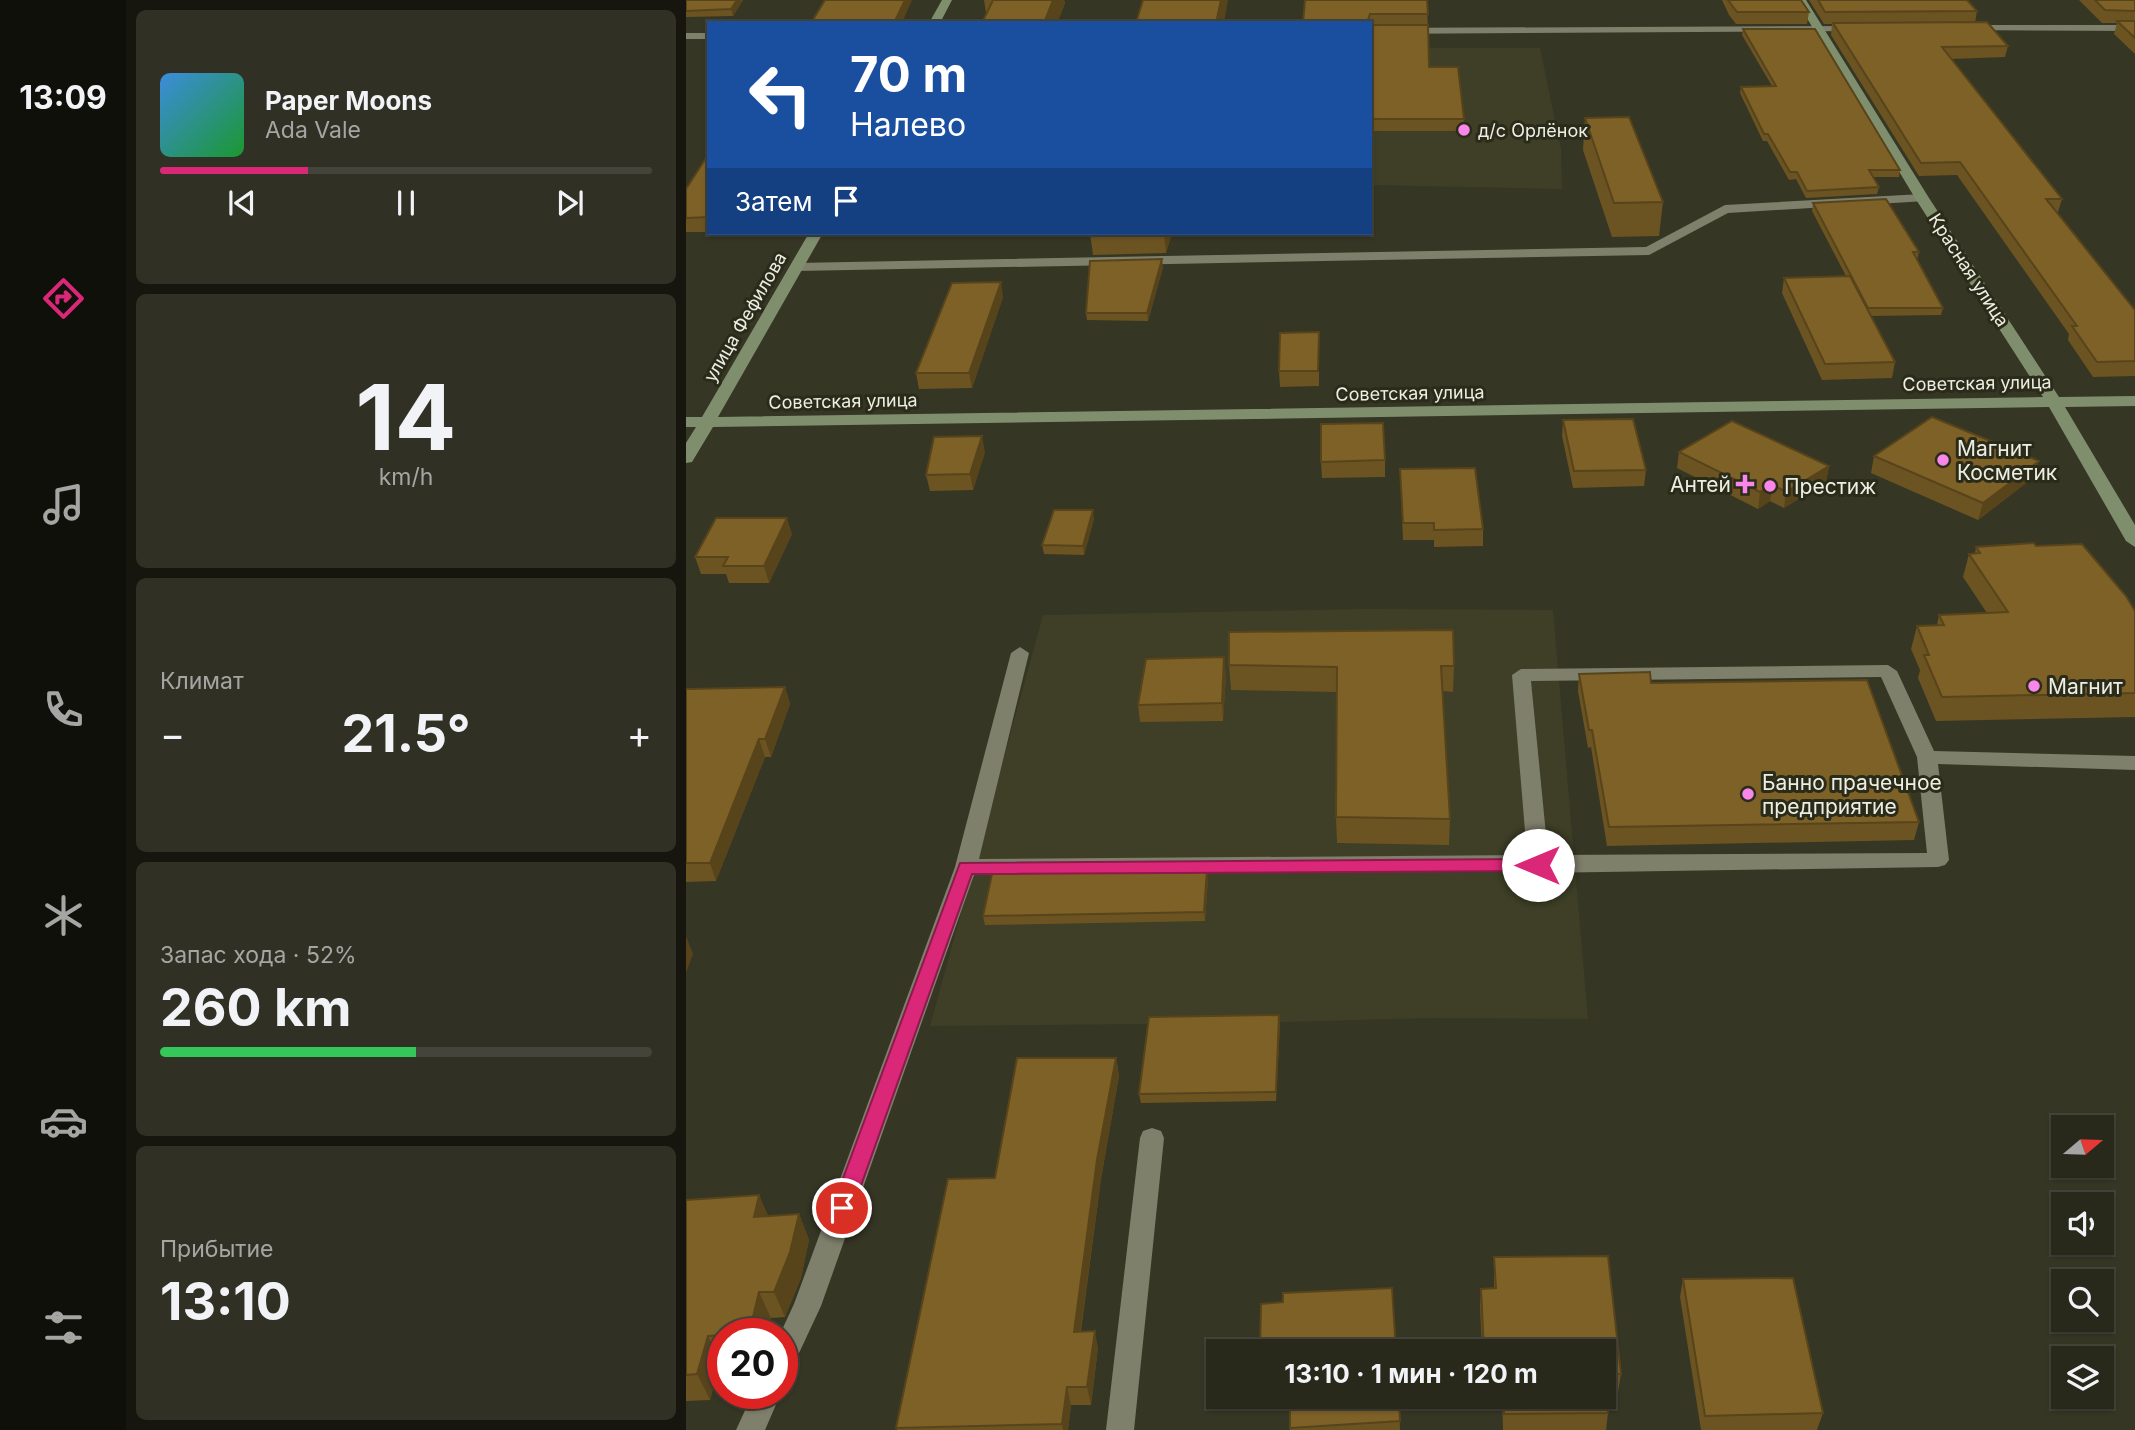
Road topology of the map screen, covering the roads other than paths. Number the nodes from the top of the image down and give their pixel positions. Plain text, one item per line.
1 (947, 0) edge
2 (1801, 0) edge
3 (935, 21) edge
4 (1817, 28) junction
5 (1872, 28) edge
6 (1955, 28) edge
7 (2135, 28) edge
8 (1372, 31) edge
9 (686, 36) edge
10 (707, 36) edge
11 (1922, 198) junction
12 (815, 235) edge
13 (797, 267) junction
14 (2053, 400) junction
15 (2135, 401) edge
16 (686, 422) edge
17 (707, 422) junction
18 (686, 458) edge
19 (2135, 541) edge
20 (1020, 653) dead end
21 (1927, 757) junction
22 (2135, 763) edge
23 (1538, 865) junction
24 (966, 867) junction
25 (1152, 1138) dead end
26 (798, 1325) edge
27 (760, 1409) edge
28 (750, 1430) edge
29 (1120, 1430) edge

1 - 3 main road
2 - 4 main road, Красная улица
4 - 5 street
4 - 8 street
4 - 11 main road, Красная улица
6 - 7 street
9 - 10 street
11 - 13 lane
11 - 14 main road, Красная улица
12 - 13 main road, улица Фефилова
13 - 17 main road, улица Фефилова
14 - 15 main road, Советская улица
14 - 17 main road, Советская улица
14 - 19 main road, Красная улица
16 - 17 main road, Советская улица
17 - 18 main road, улица Фефилова
20 - 24 lane
21 - 22 lane
21 - 23 lane
21 - 23 lane
23 - 24 lane
24 - 26 lane
25 - 29 lane
27 - 28 lane

